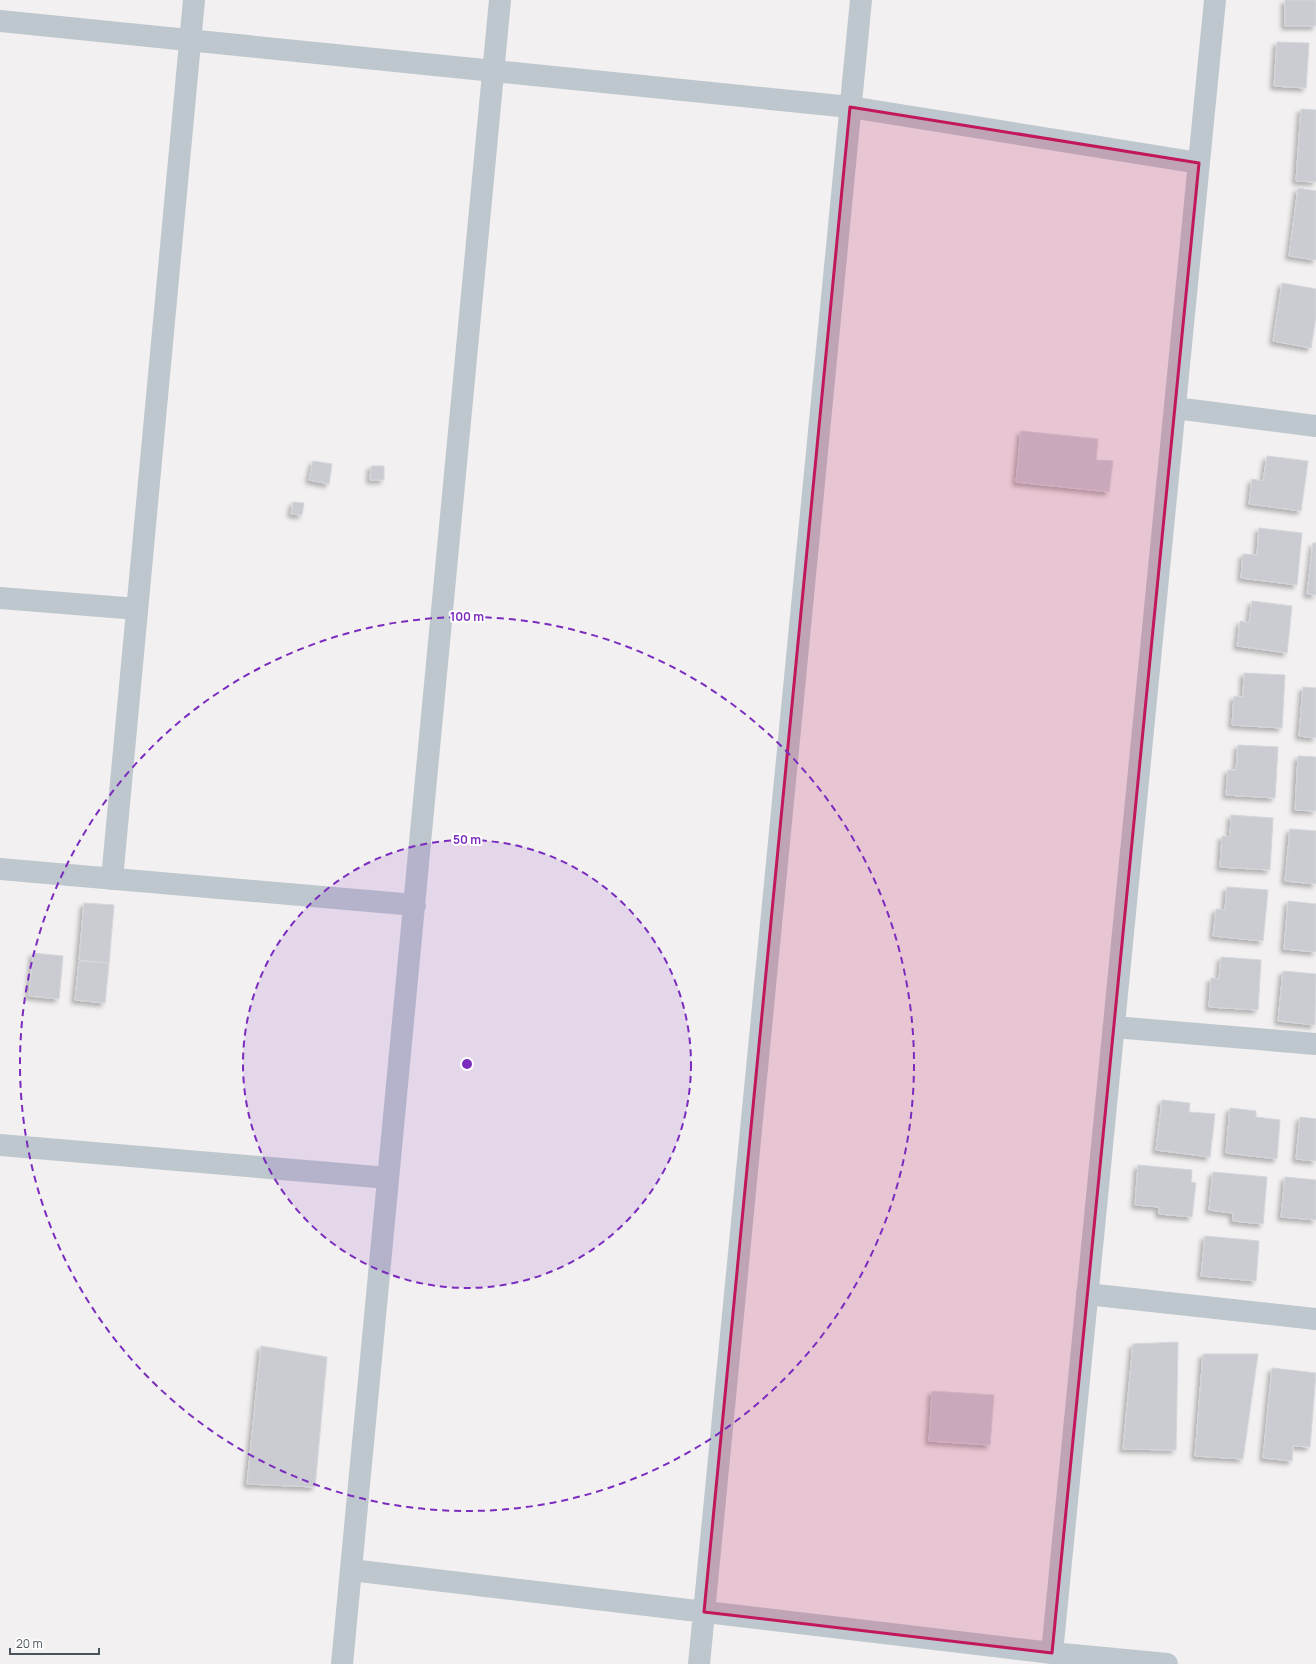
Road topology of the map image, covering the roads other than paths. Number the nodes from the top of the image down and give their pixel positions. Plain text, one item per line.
1 (194, 0) edge
2 (500, 0) edge
3 (861, 0) edge
4 (1215, 0) edge
5 (0, 21) edge
6 (190, 40) junction
7 (494, 71) junction
8 (850, 107) junction
9 (1199, 163) junction
10 (1175, 408) junction
11 (1316, 426) edge
12 (0, 598) edge
13 (137, 609) junction
14 (0, 869) edge
15 (112, 878) junction
16 (414, 905) junction
17 (1114, 1027) junction
18 (1316, 1044) edge
19 (0, 1145) edge
20 (388, 1178) junction
21 (1088, 1294) junction
22 (1316, 1319) edge
23 (351, 1570) junction
24 (704, 1612) junction
25 (1052, 1653) junction
26 (342, 1664) edge
27 (699, 1664) edge
28 (1167, 1664) edge

1 - 6 street
2 - 7 street
3 - 8 street
4 - 9 street
5 - 6 street
6 - 7 street
6 - 13 street
7 - 8 street
7 - 16 street
8 - 9 street
8 - 24 street
9 - 10 street
10 - 11 street
10 - 17 street
12 - 13 street
13 - 15 street
14 - 15 street
15 - 16 street
16 - 20 street
17 - 18 street
17 - 21 street
19 - 20 street
20 - 23 street
21 - 22 street
21 - 25 street
23 - 24 street
23 - 26 street
24 - 25 street
24 - 27 street
25 - 28 street

